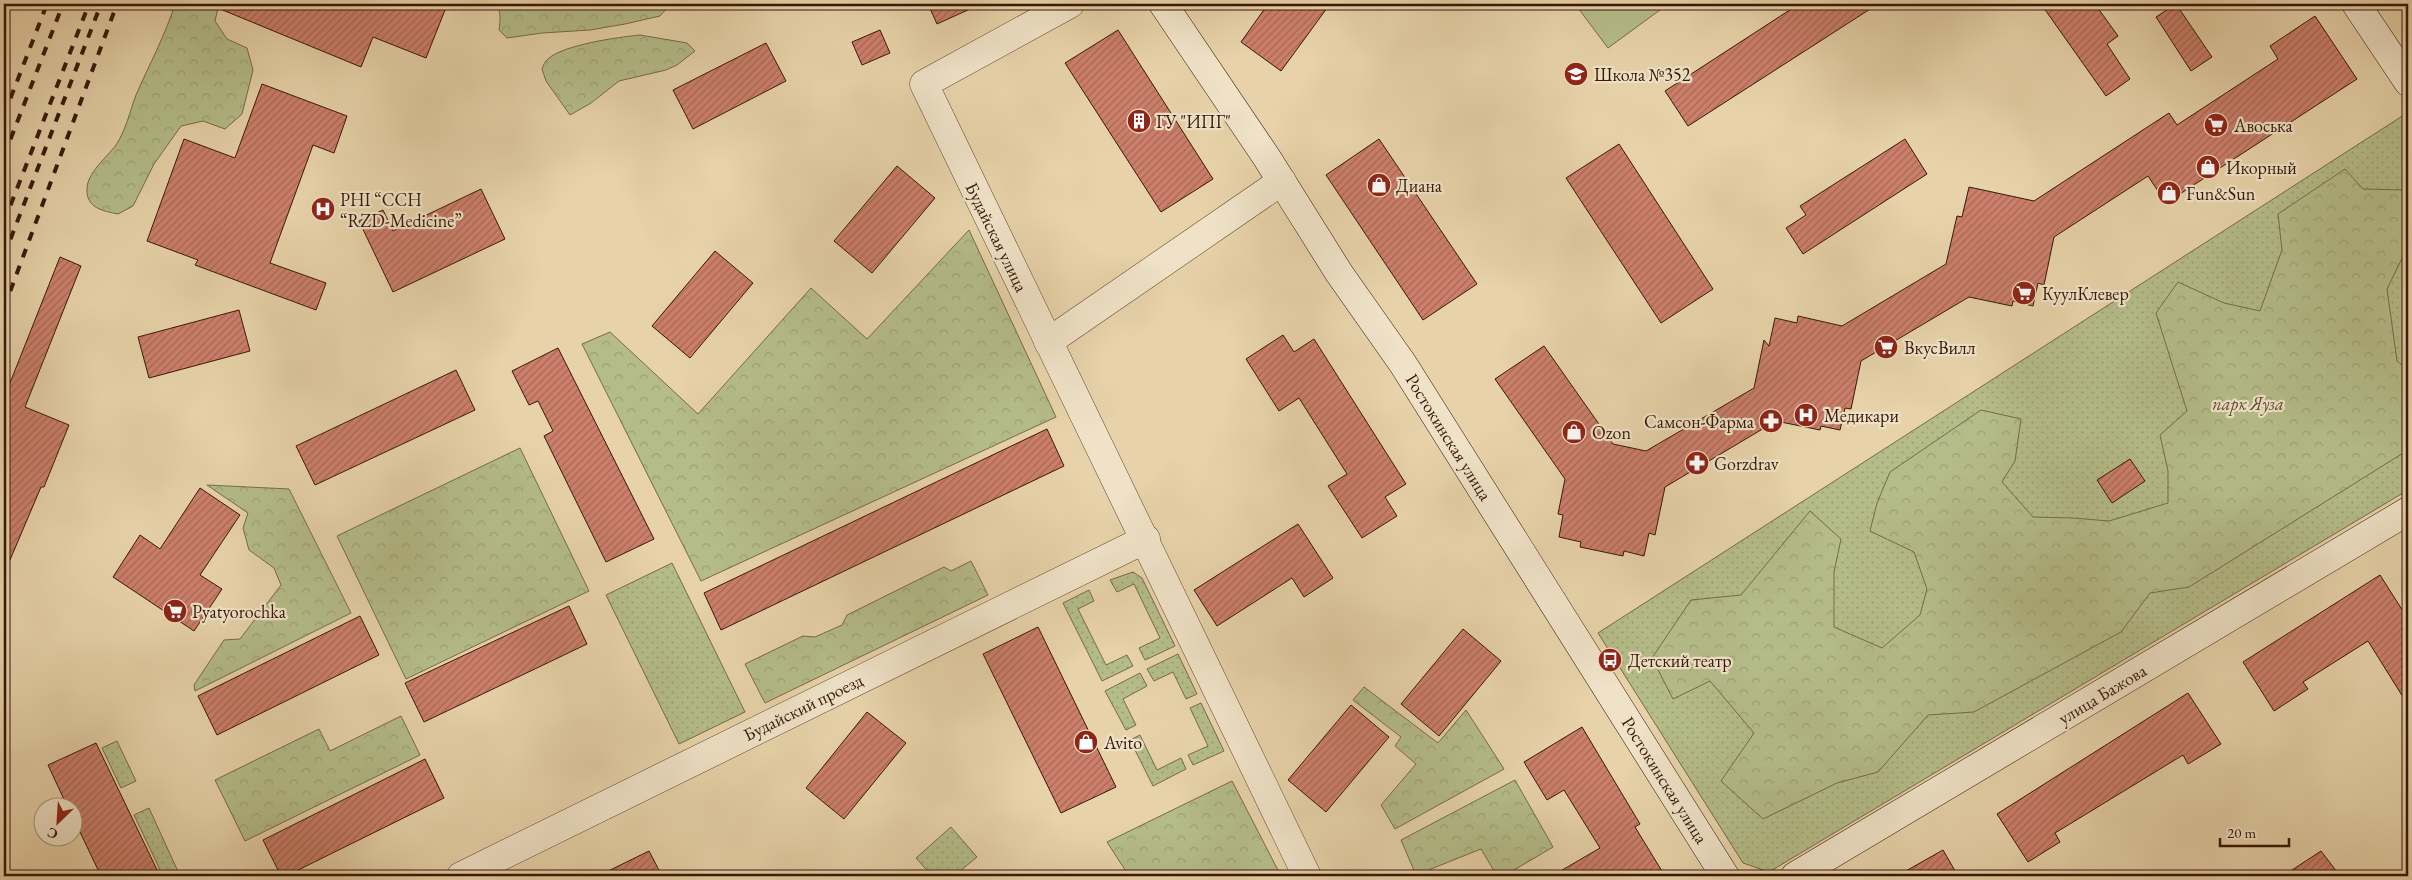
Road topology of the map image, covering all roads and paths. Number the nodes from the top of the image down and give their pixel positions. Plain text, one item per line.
1 (1070, 4) edge
2 (1163, 4) edge
3 (2356, 4) edge
4 (2408, 82) edge
5 (1282, 182) junction
6 (1048, 342) junction
7 (2408, 511) edge
8 (1146, 539) junction
9 (461, 876) edge
10 (1307, 876) edge
11 (1726, 876) edge
12 (1796, 876) edge

1 - 6 street, Будайская улица
2 - 5 street, Ростокинская улица
3 - 4 street
5 - 6 street
5 - 11 street, Ростокинская улица
6 - 8 street, Будайская улица
7 - 12 street, улица Бажова
8 - 9 street, Будайский проезд
8 - 10 street, Будайская улица

